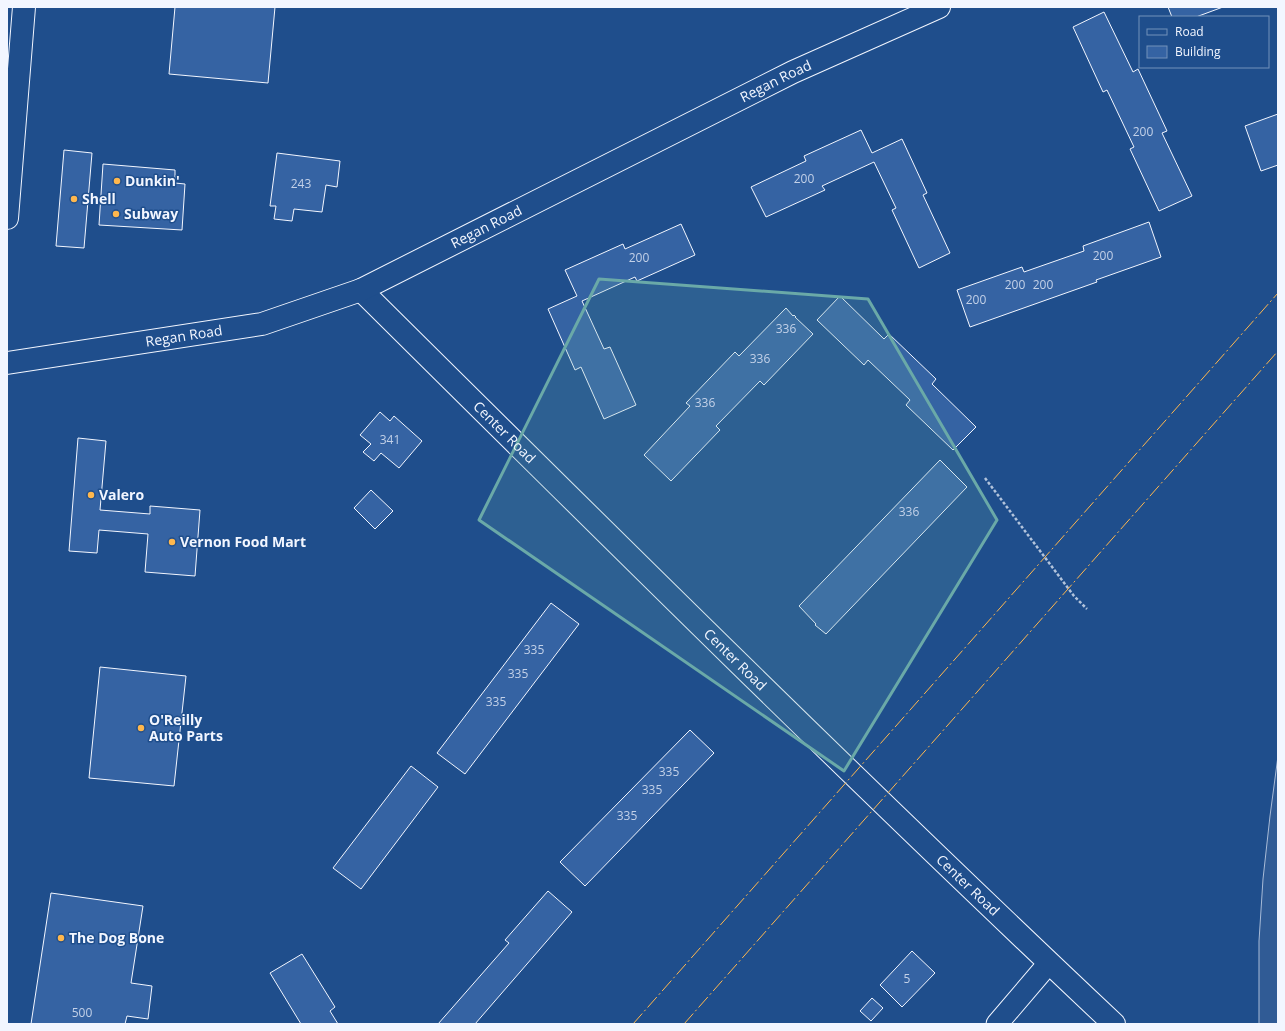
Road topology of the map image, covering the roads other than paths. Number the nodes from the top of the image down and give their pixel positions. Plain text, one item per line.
1 (24, 7) edge
2 (939, 7) edge
3 (7, 218) edge
4 (361, 290) junction
5 (7, 363) edge
6 (1049, 963) junction
7 (998, 1024) edge
8 (1114, 1024) edge

1 - 3 street
2 - 4 street, Regan Road
4 - 5 street, Regan Road
4 - 6 street, Center Road
6 - 7 street
6 - 8 street, Center Road

